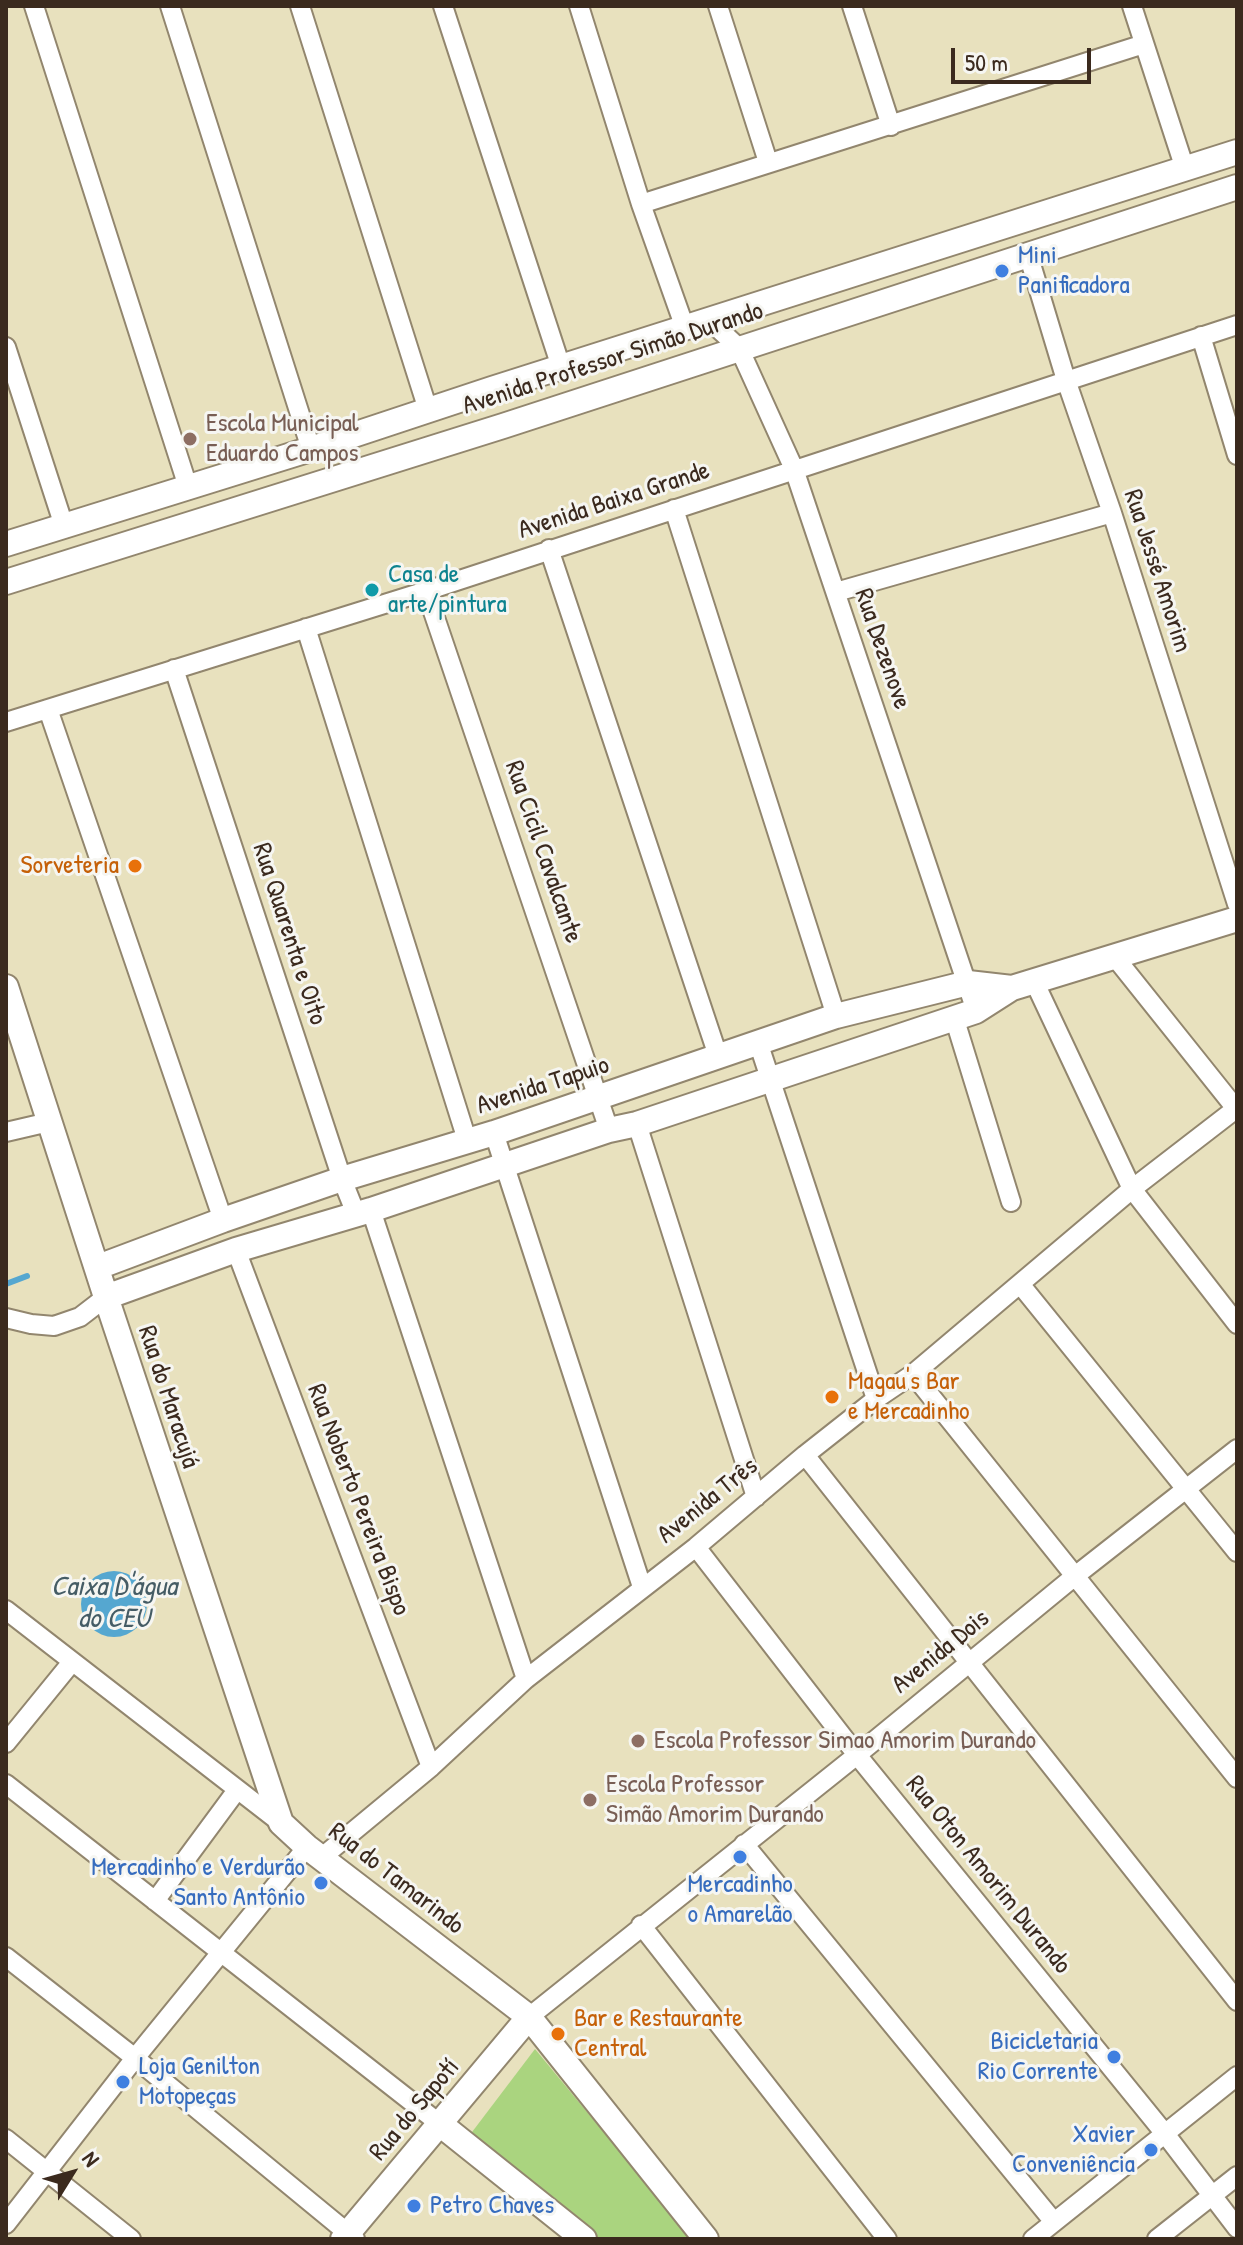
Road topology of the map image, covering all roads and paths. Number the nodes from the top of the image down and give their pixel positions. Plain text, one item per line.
1 (34, 6) edge
2 (170, 6) edge
3 (300, 6) edge
4 (443, 6) edge
5 (579, 6) edge
6 (718, 6) edge
7 (852, 6) edge
8 (1132, 6) edge
9 (1144, 44) junction
10 (891, 126) junction
11 (1237, 152) edge
12 (768, 162) junction
13 (1185, 169) junction
14 (1237, 187) edge
15 (641, 204) junction
16 (978, 235) junction
17 (1028, 254) junction
18 (987, 267) junction
19 (709, 320) junction
20 (1237, 325) edge
21 (685, 328) junction
22 (1201, 336) junction
23 (6, 347) edge
24 (739, 348) junction
25 (561, 367) junction
26 (1066, 380) junction
27 (492, 389) junction
28 (428, 410) junction
29 (503, 426) junction
30 (311, 449) junction
31 (1237, 455) edge
32 (794, 469) junction
33 (188, 487) junction
34 (674, 509) junction
35 (1112, 513) junction
36 (64, 526) junction
37 (6, 544) edge
38 (549, 549) junction
39 (6, 582) edge
40 (426, 591) junction
41 (836, 592) junction
42 (306, 628) junction
43 (174, 669) junction
44 (48, 709) junction
45 (6, 722) edge
46 (1237, 904) edge
47 (1237, 919) edge
48 (1114, 956) junction
49 (968, 983) junction
50 (1023, 984) junction
51 (6, 987) edge
52 (965, 1014) junction
53 (836, 1016) junction
54 (758, 1042) junction
55 (718, 1056) junction
56 (770, 1079) junction
57 (600, 1097) junction
58 (1237, 1109) edge
59 (49, 1122) junction
60 (637, 1124) junction
61 (609, 1130) junction
62 (6, 1132) edge
63 (494, 1133) junction
64 (467, 1140) junction
65 (504, 1165) junction
66 (342, 1179) junction
67 (1132, 1189) junction
68 (1011, 1202) dead end
69 (364, 1212) junction
70 (223, 1220) junction
71 (236, 1250) junction
72 (98, 1267) junction
73 (1020, 1284) junction
74 (106, 1297) junction
75 (6, 1318) edge
76 (1237, 1324) edge
77 (913, 1374) junction
78 (876, 1399) junction
79 (1237, 1449) edge
80 (805, 1455) junction
81 (1186, 1489) junction
82 (756, 1497) junction
83 (696, 1547) junction
84 (1237, 1552) edge
85 (1075, 1576) junction
86 (642, 1587) junction
87 (6, 1610) edge
88 (72, 1662) junction
89 (969, 1663) junction
90 (526, 1679) junction
91 (6, 1743) edge
92 (857, 1755) junction
93 (431, 1767) junction
94 (1237, 1778) edge
95 (6, 1784) edge
96 (237, 1790) junction
97 (281, 1823) junction
98 (744, 1844) junction
99 (314, 1852) junction
100 (155, 1901) junction
101 (641, 1925) junction
102 (220, 1952) junction
103 (6, 1957) edge
104 (1237, 2001) edge
105 (529, 2017) junction
106 (135, 2058) junction
107 (1237, 2076) edge
108 (440, 2124) junction
109 (1166, 2135) junction
110 (6, 2139) edge
111 (48, 2173) junction
112 (1237, 2176) edge
113 (1211, 2196) junction
114 (1054, 2222) junction
115 (6, 2224) edge
116 (1237, 2228) edge
117 (349, 2237) edge
118 (131, 2239) edge
119 (584, 2239) edge
120 (706, 2239) edge
121 (887, 2239) edge
122 (1033, 2239) edge
123 (1157, 2239) edge

1 - 33 street
2 - 30 street
3 - 28 street
4 - 25 street
5 - 15 street
6 - 12 street
7 - 10 street
8 - 9 street
9 - 10 street
9 - 13 street
10 - 12 street
11 - 13 street, Avenida Professor Simão Durando
12 - 15 street
13 - 16 street, Avenida Professor Simão Durando
14 - 17 street, Avenida Professor Simão Durando
15 - 21 street
16 - 18 street
16 - 19 street, Avenida Professor Simão Durando
17 - 18 street, Avenida Professor Simão Durando
17 - 26 street, Rua Jessé Amorim
18 - 24 street, Avenida Professor Simão Durando
19 - 21 street, Avenida Professor Simão Durando
19 - 24 street, Rua Dezenove
20 - 22 street, Avenida Baixa Grande
21 - 25 street, Avenida Professor Simão Durando
22 - 26 street, Avenida Baixa Grande
22 - 31 street
23 - 36 street
24 - 29 street, Avenida Professor Simão Durando
24 - 32 street, Rua Dezenove
25 - 27 street, Avenida Professor Simão Durando
26 - 32 street, Avenida Baixa Grande
26 - 35 street, Rua Jessé Amorim
27 - 28 street, Avenida Professor Simão Durando
27 - 29 street
28 - 30 street, Avenida Professor Simão Durando
29 - 39 street, Avenida Professor Simão Durando
30 - 33 street, Avenida Professor Simão Durando
32 - 34 street, Avenida Baixa Grande
32 - 41 street, Rua Dezenove
33 - 36 street, Avenida Professor Simão Durando
34 - 38 street, Avenida Baixa Grande
34 - 53 street
35 - 41 street
35 - 46 street, Rua Jessé Amorim
36 - 37 street, Avenida Professor Simão Durando
38 - 40 street, Avenida Baixa Grande
38 - 55 street
40 - 42 street, Avenida Baixa Grande
40 - 57 street, Rua Cicil Cavalcante
41 - 49 street, Rua Dezenove
42 - 43 street, Avenida Baixa Grande
42 - 64 street
43 - 44 street, Avenida Baixa Grande
43 - 66 street, Rua Quarenta e Oito
44 - 45 street, Avenida Baixa Grande
44 - 70 street
47 - 48 street, Avenida Tapuio
48 - 50 street, Avenida Tapuio
48 - 58 street
49 - 50 street, Avenida Tapuio
49 - 52 street, Rua Dezenove
49 - 53 street, Avenida Tapuio
50 - 52 street, Avenida Tapuio
50 - 67 street
51 - 59 street, Rua do Maracujá
52 - 56 street, Avenida Tapuio
52 - 68 street, Rua Dezenove
53 - 54 street, Avenida Tapuio
54 - 55 street, Avenida Tapuio
54 - 56 street
55 - 57 street, Avenida Tapuio
56 - 60 street, Avenida Tapuio
56 - 78 street
57 - 61 street, Rua Cicil Cavalcante
57 - 63 street, Avenida Tapuio
58 - 67 street, Avenida Três
59 - 62 street
59 - 72 street, Rua do Maracujá
60 - 61 street, Avenida Tapuio
60 - 82 street
61 - 65 street, Avenida Tapuio
63 - 64 street, Avenida Tapuio
63 - 65 street
64 - 66 street, Avenida Tapuio
65 - 69 street, Avenida Tapuio
65 - 86 street
66 - 69 street, Rua Quarenta e Oito
66 - 70 street, Avenida Tapuio
67 - 73 street, Avenida Três
67 - 76 street
69 - 71 street, Avenida Tapuio
69 - 90 street, Rua Quarenta e Oito
70 - 72 street, Avenida Tapuio
71 - 74 street, Avenida Tapuio
71 - 93 street, Rua Noberto Pereira Bispo
72 - 74 street, Rua do Maracujá
73 - 77 street, Avenida Três
73 - 81 street
74 - 75 street
74 - 97 street, Rua do Maracujá
77 - 78 street, Avenida Três
77 - 85 street
78 - 80 street, Avenida Três
79 - 81 street, Avenida Dois
80 - 82 street, Avenida Três
80 - 89 street
81 - 84 street
81 - 85 street, Avenida Dois
82 - 83 street, Avenida Três
83 - 86 street, Avenida Três
83 - 92 street, Rua Oton Amorim Durando
85 - 89 street, Avenida Dois
85 - 94 street
86 - 90 street, Avenida Três
87 - 88 street, Rua do Tamarindo
88 - 91 street
88 - 96 street, Rua do Tamarindo
89 - 92 street, Avenida Dois
89 - 104 street
90 - 93 street, Avenida Três
92 - 98 street, Avenida Dois
92 - 109 street, Rua Oton Amorim Durando
93 - 99 street, Avenida Três
95 - 100 street
96 - 97 street, Rua do Tamarindo
96 - 100 street
97 - 99 street, Rua do Tamarindo
98 - 101 street, Avenida Dois
98 - 114 street
99 - 102 street, Avenida Três
99 - 105 street, Rua do Tamarindo
100 - 102 street
101 - 105 street, Avenida Dois
101 - 121 street
102 - 106 street, Avenida Três
102 - 108 street
103 - 106 street
105 - 108 street, Rua do Sapotí
105 - 120 street, Rua do Tamarindo
106 - 111 street, Avenida Três
106 - 117 street
107 - 109 street
108 - 117 street, Rua do Sapotí
108 - 119 street
109 - 113 street, Rua Oton Amorim Durando
109 - 114 street
110 - 111 street
111 - 115 street, Avenida Três
111 - 118 street
112 - 113 street
113 - 116 street, Rua Oton Amorim Durando
113 - 123 street
114 - 122 street

